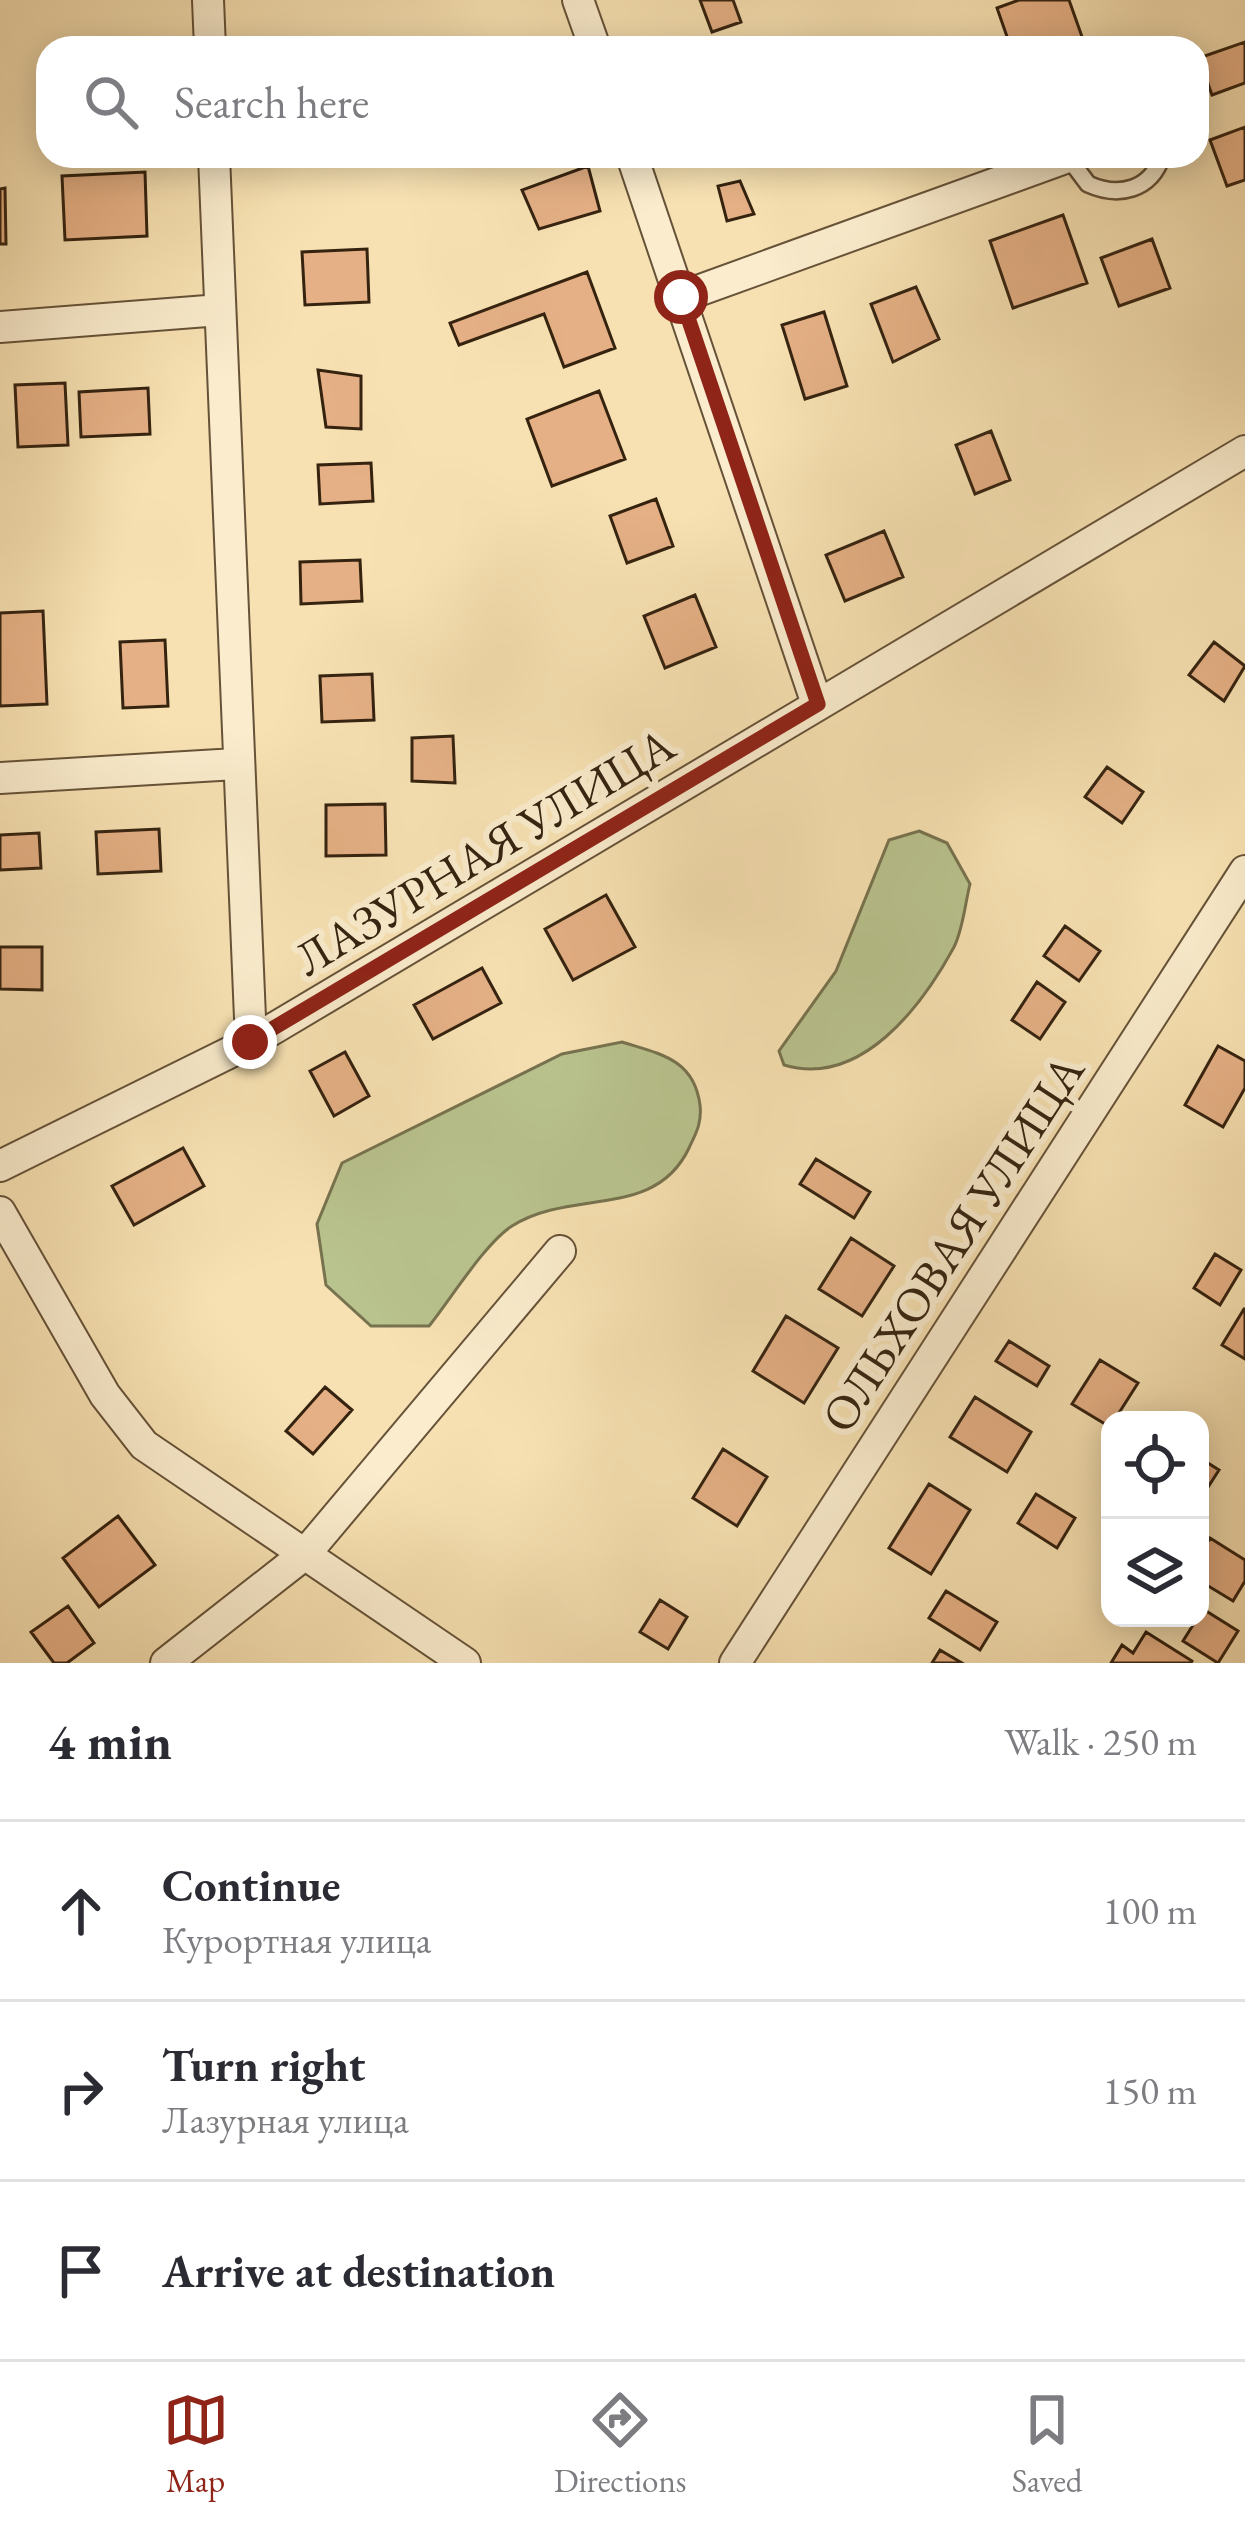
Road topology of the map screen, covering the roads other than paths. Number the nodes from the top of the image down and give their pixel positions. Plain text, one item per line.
1 (208, 0) edge
2 (578, 0) edge
3 (210, 36) edge
4 (591, 36) edge
5 (214, 168) edge
6 (636, 168) edge
7 (1034, 168) edge
8 (1076, 168) edge
9 (1156, 168) edge
10 (681, 297) junction
11 (220, 310) junction
12 (0, 327) edge
13 (1245, 451) edge
14 (818, 704) junction
15 (236, 764) junction
16 (0, 778) edge
17 (1245, 871) edge
18 (250, 1042) junction
19 (0, 1166) edge
20 (0, 1212) edge
21 (560, 1251) dead end
22 (305, 1554) junction
23 (166, 1663) edge
24 (465, 1663) edge
25 (735, 1663) edge

1 - 3 street
2 - 4 street
5 - 11 street
6 - 10 street
7 - 10 street
8 - 9 lane
10 - 14 street
11 - 12 street
11 - 15 street
13 - 14 street, ЛАЗУРНАЯ УЛИЦА
14 - 18 street, ЛАЗУРНАЯ УЛИЦА
15 - 16 street
15 - 18 street
17 - 25 street, ОЛЬХОВАЯ УЛИЦА
18 - 19 street, ЛАЗУРНАЯ УЛИЦА
20 - 22 street
21 - 22 street
22 - 23 street
22 - 24 street

